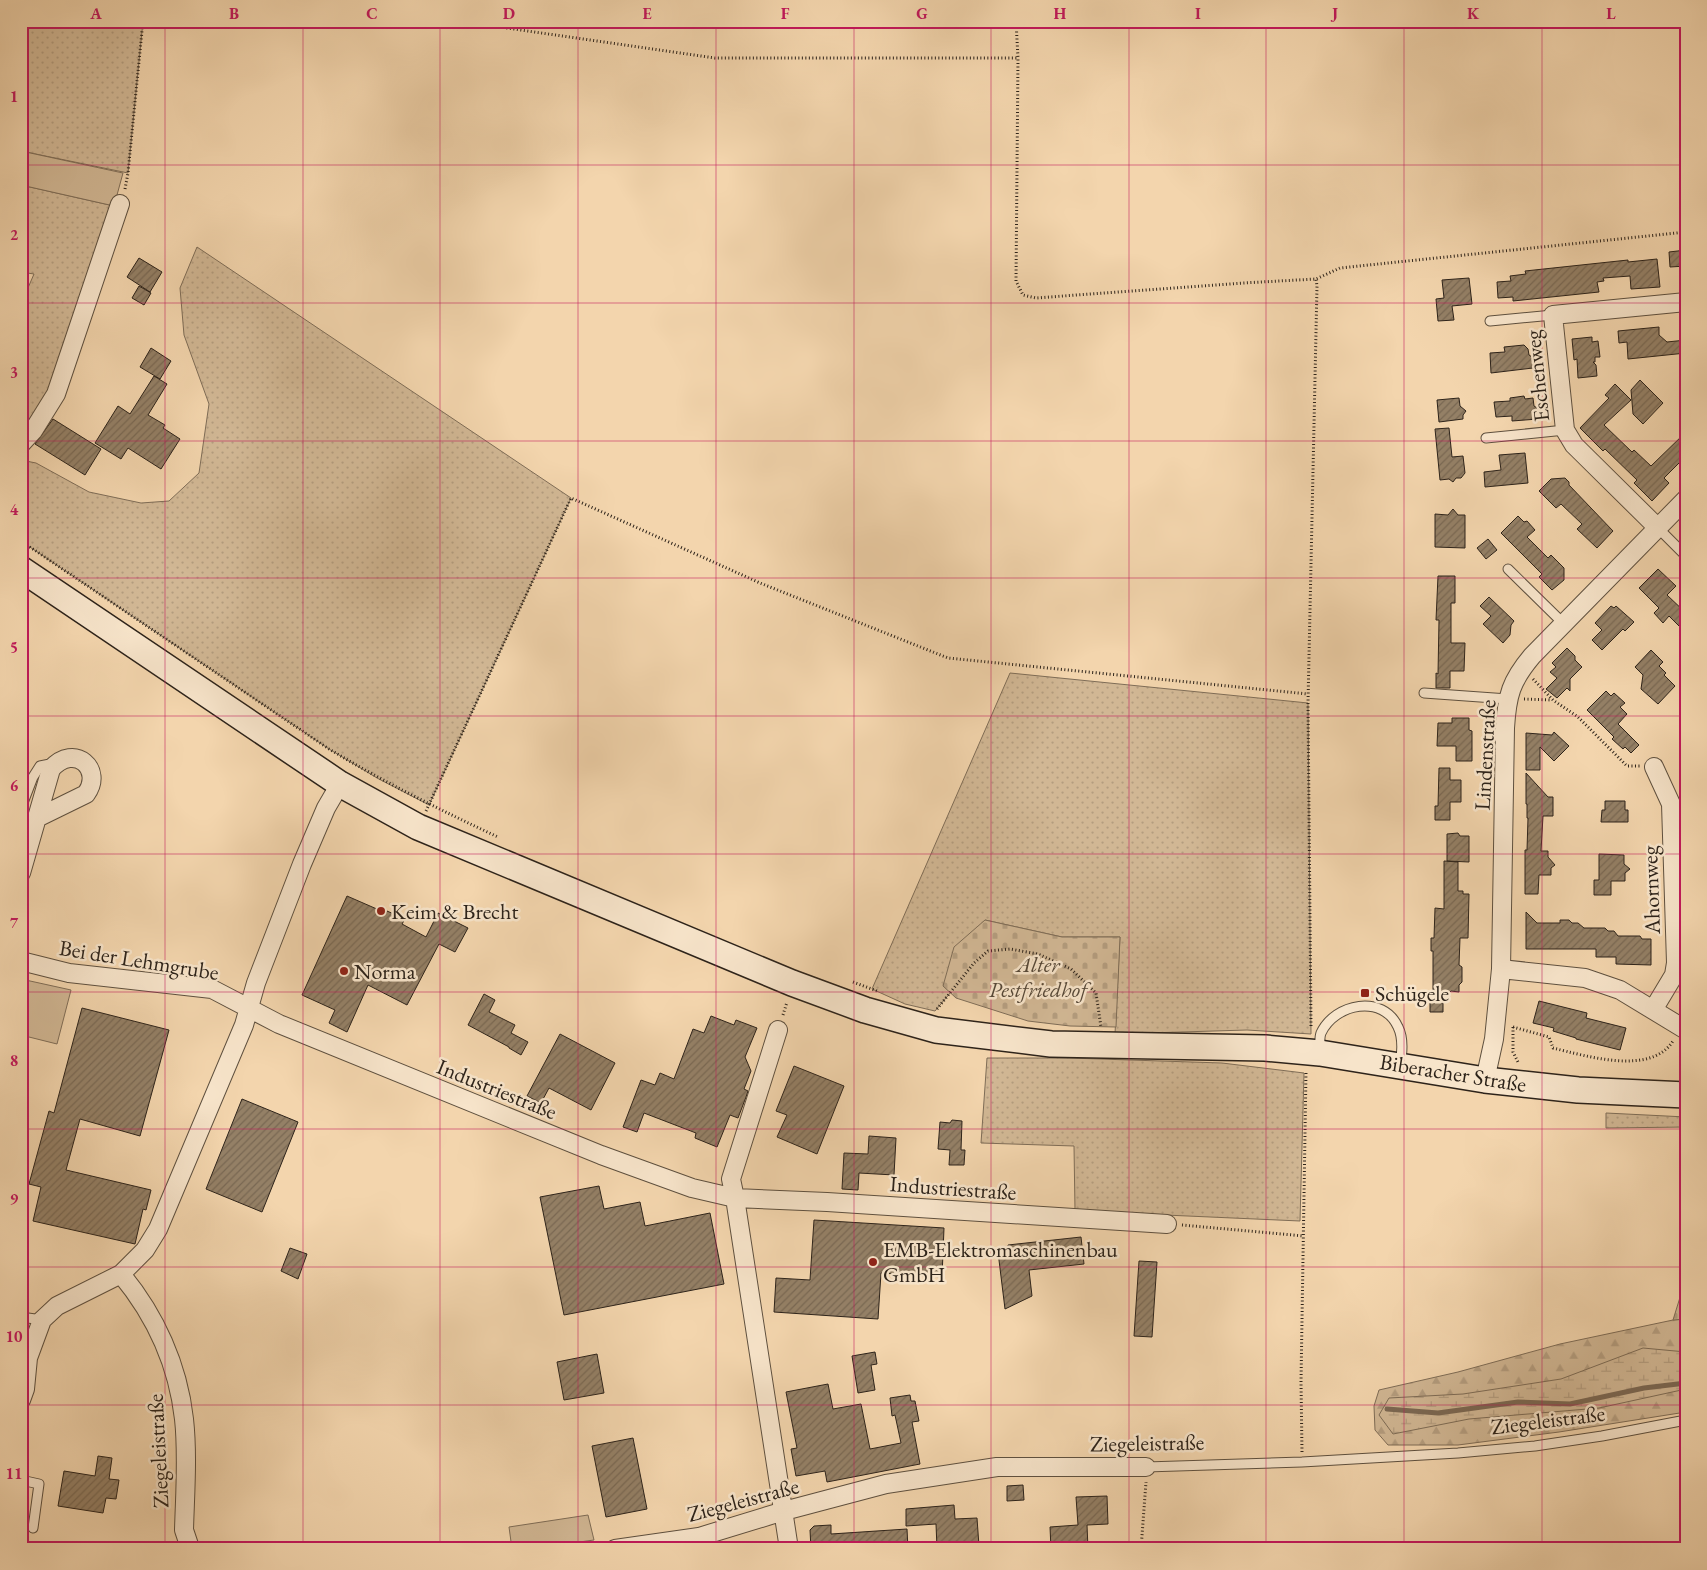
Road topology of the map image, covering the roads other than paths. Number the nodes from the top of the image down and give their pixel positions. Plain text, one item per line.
1 (120, 204) road end
2 (1686, 302) edge
3 (1553, 315) junction
4 (1490, 321) dead end
5 (1564, 430) junction
6 (1486, 438) dead end
7 (21, 444) edge
8 (1686, 500) edge
9 (1658, 528) junction
10 (1686, 556) edge
11 (21, 569) edge
12 (1508, 570) dead end
13 (1564, 624) junction
14 (1424, 693) dead end
15 (1508, 699) junction
16 (58, 762) junction
17 (1654, 766) road end
18 (340, 784) junction
19 (21, 808) edge
20 (38, 818) junction
21 (21, 873) edge
22 (21, 961) edge
23 (1501, 969) junction
24 (248, 1007) junction
25 (1653, 1010) junction
26 (1683, 1029) edge
27 (778, 1030) dead end
28 (1314, 1048) junction
29 (1400, 1066) junction
30 (1484, 1080) junction
31 (1686, 1095) edge
32 (735, 1198) junction
33 (1167, 1224) road end
34 (121, 1274) junction
35 (21, 1317) edge
36 (42, 1320) junction
37 (21, 1400) edge
38 (1686, 1420) edge
39 (1146, 1467) joint
40 (21, 1480) edge
41 (784, 1511) junction
42 (33, 1528) dead end
43 (192, 1549) edge
44 (615, 1549) edge
45 (789, 1549) edge

1 - 7 street
2 - 3 street, Eschenweg
3 - 4 lane
3 - 5 street, Eschenweg
5 - 6 lane
5 - 9 street, Eschenweg
8 - 9 street, Lindenstraße
9 - 10 lane
9 - 13 street, Lindenstraße
11 - 18 street, Biberacher Straße
12 - 13 lane
13 - 15 street, Lindenstraße
14 - 15 lane
15 - 23 street, Lindenstraße
16 - 19 lane
16 - 20 street
16 - 20 street
17 - 25 street, Ahornweg
18 - 24 street
18 - 28 street, Biberacher Straße
20 - 21 street
22 - 24 street, Bei der Lehmgrube
23 - 25 street
23 - 30 street, Lindenstraße
24 - 32 street, Industriestraße
24 - 34 street
25 - 26 street
27 - 32 street
28 - 29 street, Biberacher Straße
28 - 29 lane
29 - 30 street, Biberacher Straße
30 - 31 street, Biberacher Straße
32 - 33 street, Industriestraße
32 - 41 street
34 - 36 street
34 - 43 street, Ziegeleistraße
35 - 36 lane
36 - 37 street
38 - 39 lane, Ziegeleistraße
39 - 41 street, Ziegeleistraße
40 - 42 lane
41 - 44 street, Ziegeleistraße
41 - 45 street

